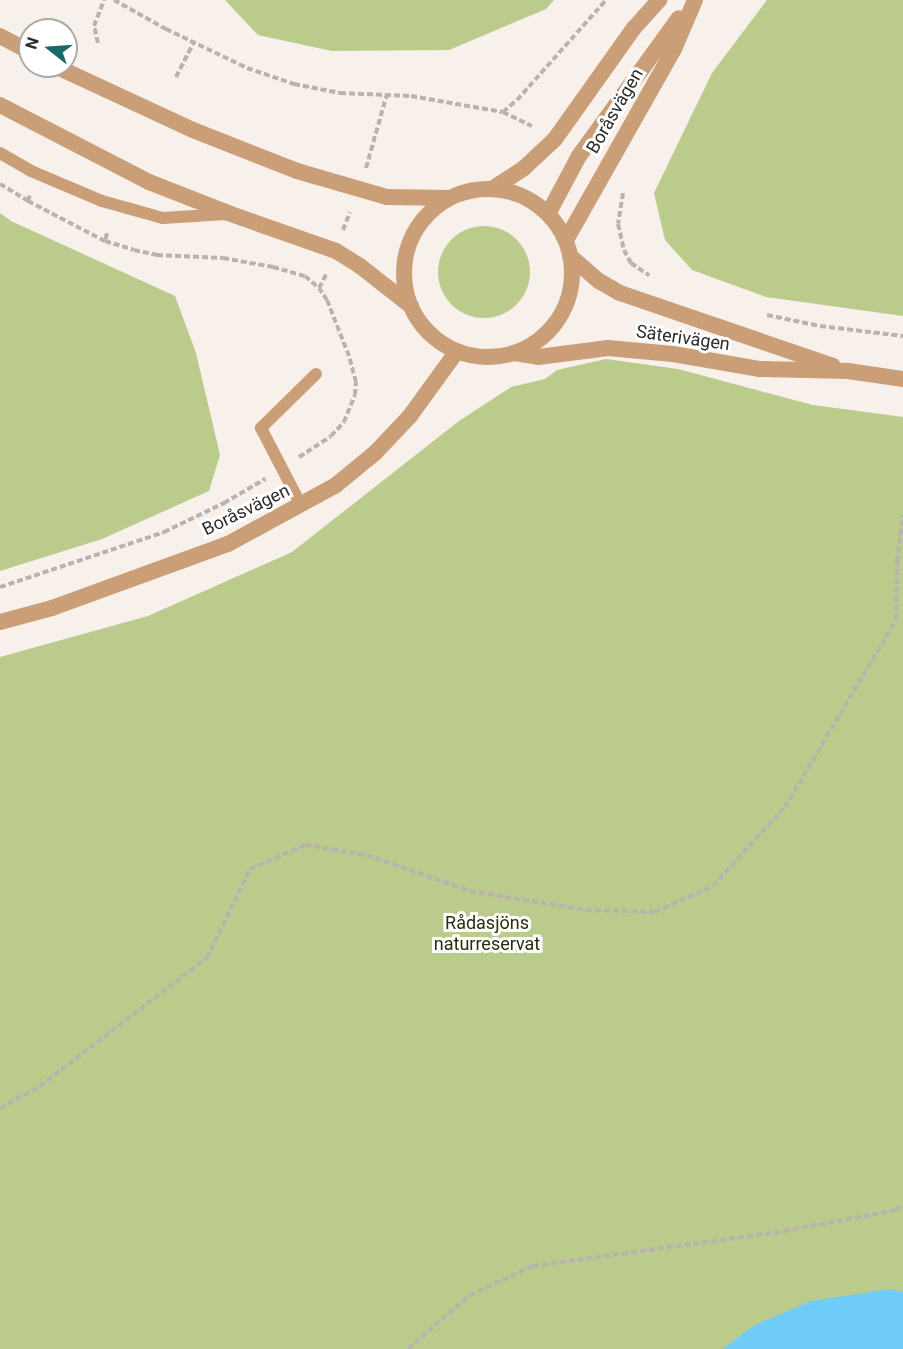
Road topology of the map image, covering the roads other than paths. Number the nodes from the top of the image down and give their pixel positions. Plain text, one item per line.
1 (659, 0) edge
2 (694, 0) edge
3 (0, 36) edge
4 (18, 46) edge
5 (78, 77) edge
6 (0, 105) edge
7 (0, 153) edge
8 (492, 189) junction
9 (450, 198) junction
10 (228, 213) junction
11 (548, 214) junction
12 (568, 248) junction
13 (411, 306) junction
14 (457, 351) junction
15 (513, 353) junction
16 (848, 371) junction
17 (316, 374) dead end
18 (903, 379) edge
19 (301, 505) junction
20 (0, 622) edge

1 - 8 street, Boråsvägen
2 - 11 street, Boråsvägen
2 - 12 street, Boråsvägen
3 - 4 street
5 - 9 street
6 - 10 street
7 - 10 lane
8 - 9 street
8 - 11 street
9 - 13 street
10 - 13 street
11 - 12 street
12 - 15 street
12 - 16 street, Säterivägen
13 - 14 street
14 - 15 street
14 - 19 street, Boråsvägen
15 - 16 street, Säterivägen
16 - 18 street, Säterivägen
17 - 19 lane
19 - 20 street, Boråsvägen

